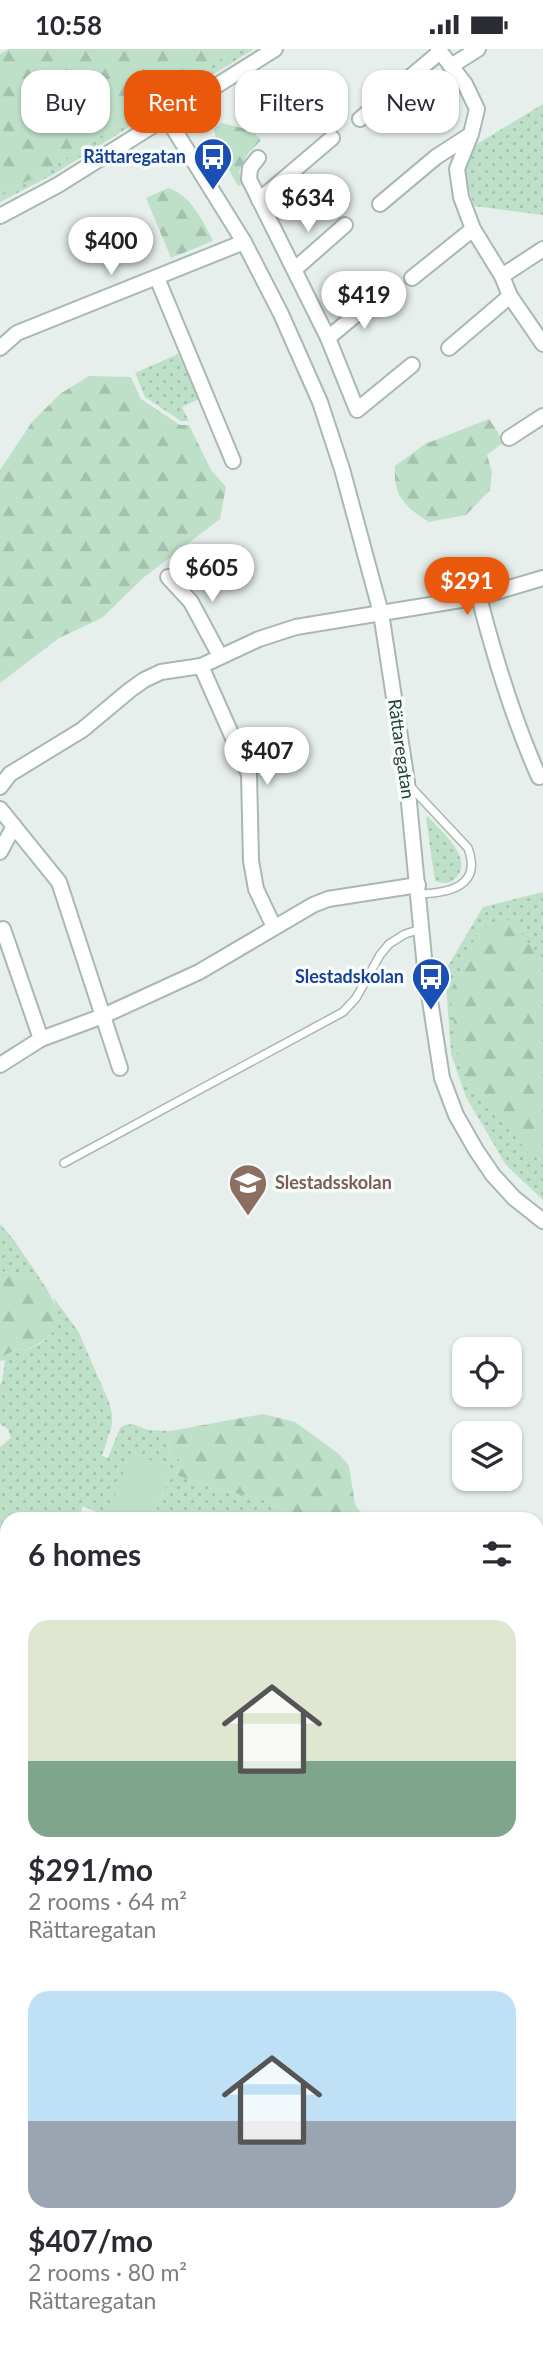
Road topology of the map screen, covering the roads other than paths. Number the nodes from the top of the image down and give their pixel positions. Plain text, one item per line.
1 (275, 49) edge
2 (478, 49) edge
3 (439, 50) edge
4 (451, 66) junction
5 (221, 84) edge
6 (360, 119) dead end
7 (143, 133) edge
8 (176, 133) edge
9 (471, 134) junction
10 (332, 138) dead end
11 (436, 157) junction
12 (258, 158) dead end
13 (457, 169) junction
14 (259, 200) junction
15 (380, 204) dead end
16 (0, 216) edge
17 (345, 225) dead end
18 (473, 229) junction
19 (244, 242) junction
20 (543, 249) edge
21 (295, 269) junction
22 (502, 276) junction
23 (157, 278) junction
24 (412, 278) dead end
25 (378, 296) dead end
26 (510, 296) junction
27 (17, 333) junction
28 (328, 338) junction
29 (0, 339) edge
30 (542, 342) edge
31 (0, 348) edge
32 (449, 348) dead end
33 (412, 365) dead end
34 (543, 416) edge
35 (509, 438) dead end
36 (233, 461) dead end
37 (168, 577) dead end
38 (543, 578) edge
39 (479, 597) junction
40 (381, 613) junction
41 (220, 656) junction
42 (201, 666) junction
43 (538, 777) dead end
44 (407, 782) junction
45 (0, 787) edge
46 (0, 809) edge
47 (15, 827) junction
48 (0, 852) edge
49 (419, 889) junction
50 (274, 927) junction
51 (3, 929) dead end
52 (421, 929) junction
53 (5, 946) edge
54 (103, 1016) junction
55 (41, 1039) junction
56 (0, 1065) edge
57 (120, 1068) dead end
58 (64, 1163) dead end
59 (543, 1221) edge

1 - 5 street
2 - 4 street
3 - 4 street
3 - 6 street
4 - 9 street
7 - 16 street
8 - 19 street, Rättaregatan
9 - 11 street
9 - 13 street
10 - 14 street
11 - 13 street
11 - 15 street
12 - 14 street
13 - 18 street
14 - 21 street
17 - 21 street
18 - 22 street
18 - 24 street
19 - 23 street
19 - 40 street, Rättaregatan
20 - 22 street
21 - 28 street
22 - 26 street
23 - 27 street
23 - 36 street
25 - 28 street
26 - 30 street
26 - 32 street
27 - 29 street
27 - 31 street
28 - 33 street
34 - 35 street
37 - 41 street
38 - 39 street
39 - 40 street
39 - 43 street
40 - 41 street
40 - 44 street, Rättaregatan
41 - 42 street
42 - 45 street
42 - 50 street
44 - 49 street, Rättaregatan
44 - 49 lane
46 - 47 street
47 - 48 street
47 - 54 street
49 - 50 street
49 - 52 street, Rättaregatan
50 - 54 street
51 - 53 street
52 - 58 lane
52 - 59 street, Rättaregatan
53 - 55 street
54 - 55 street
54 - 57 street
55 - 56 street

